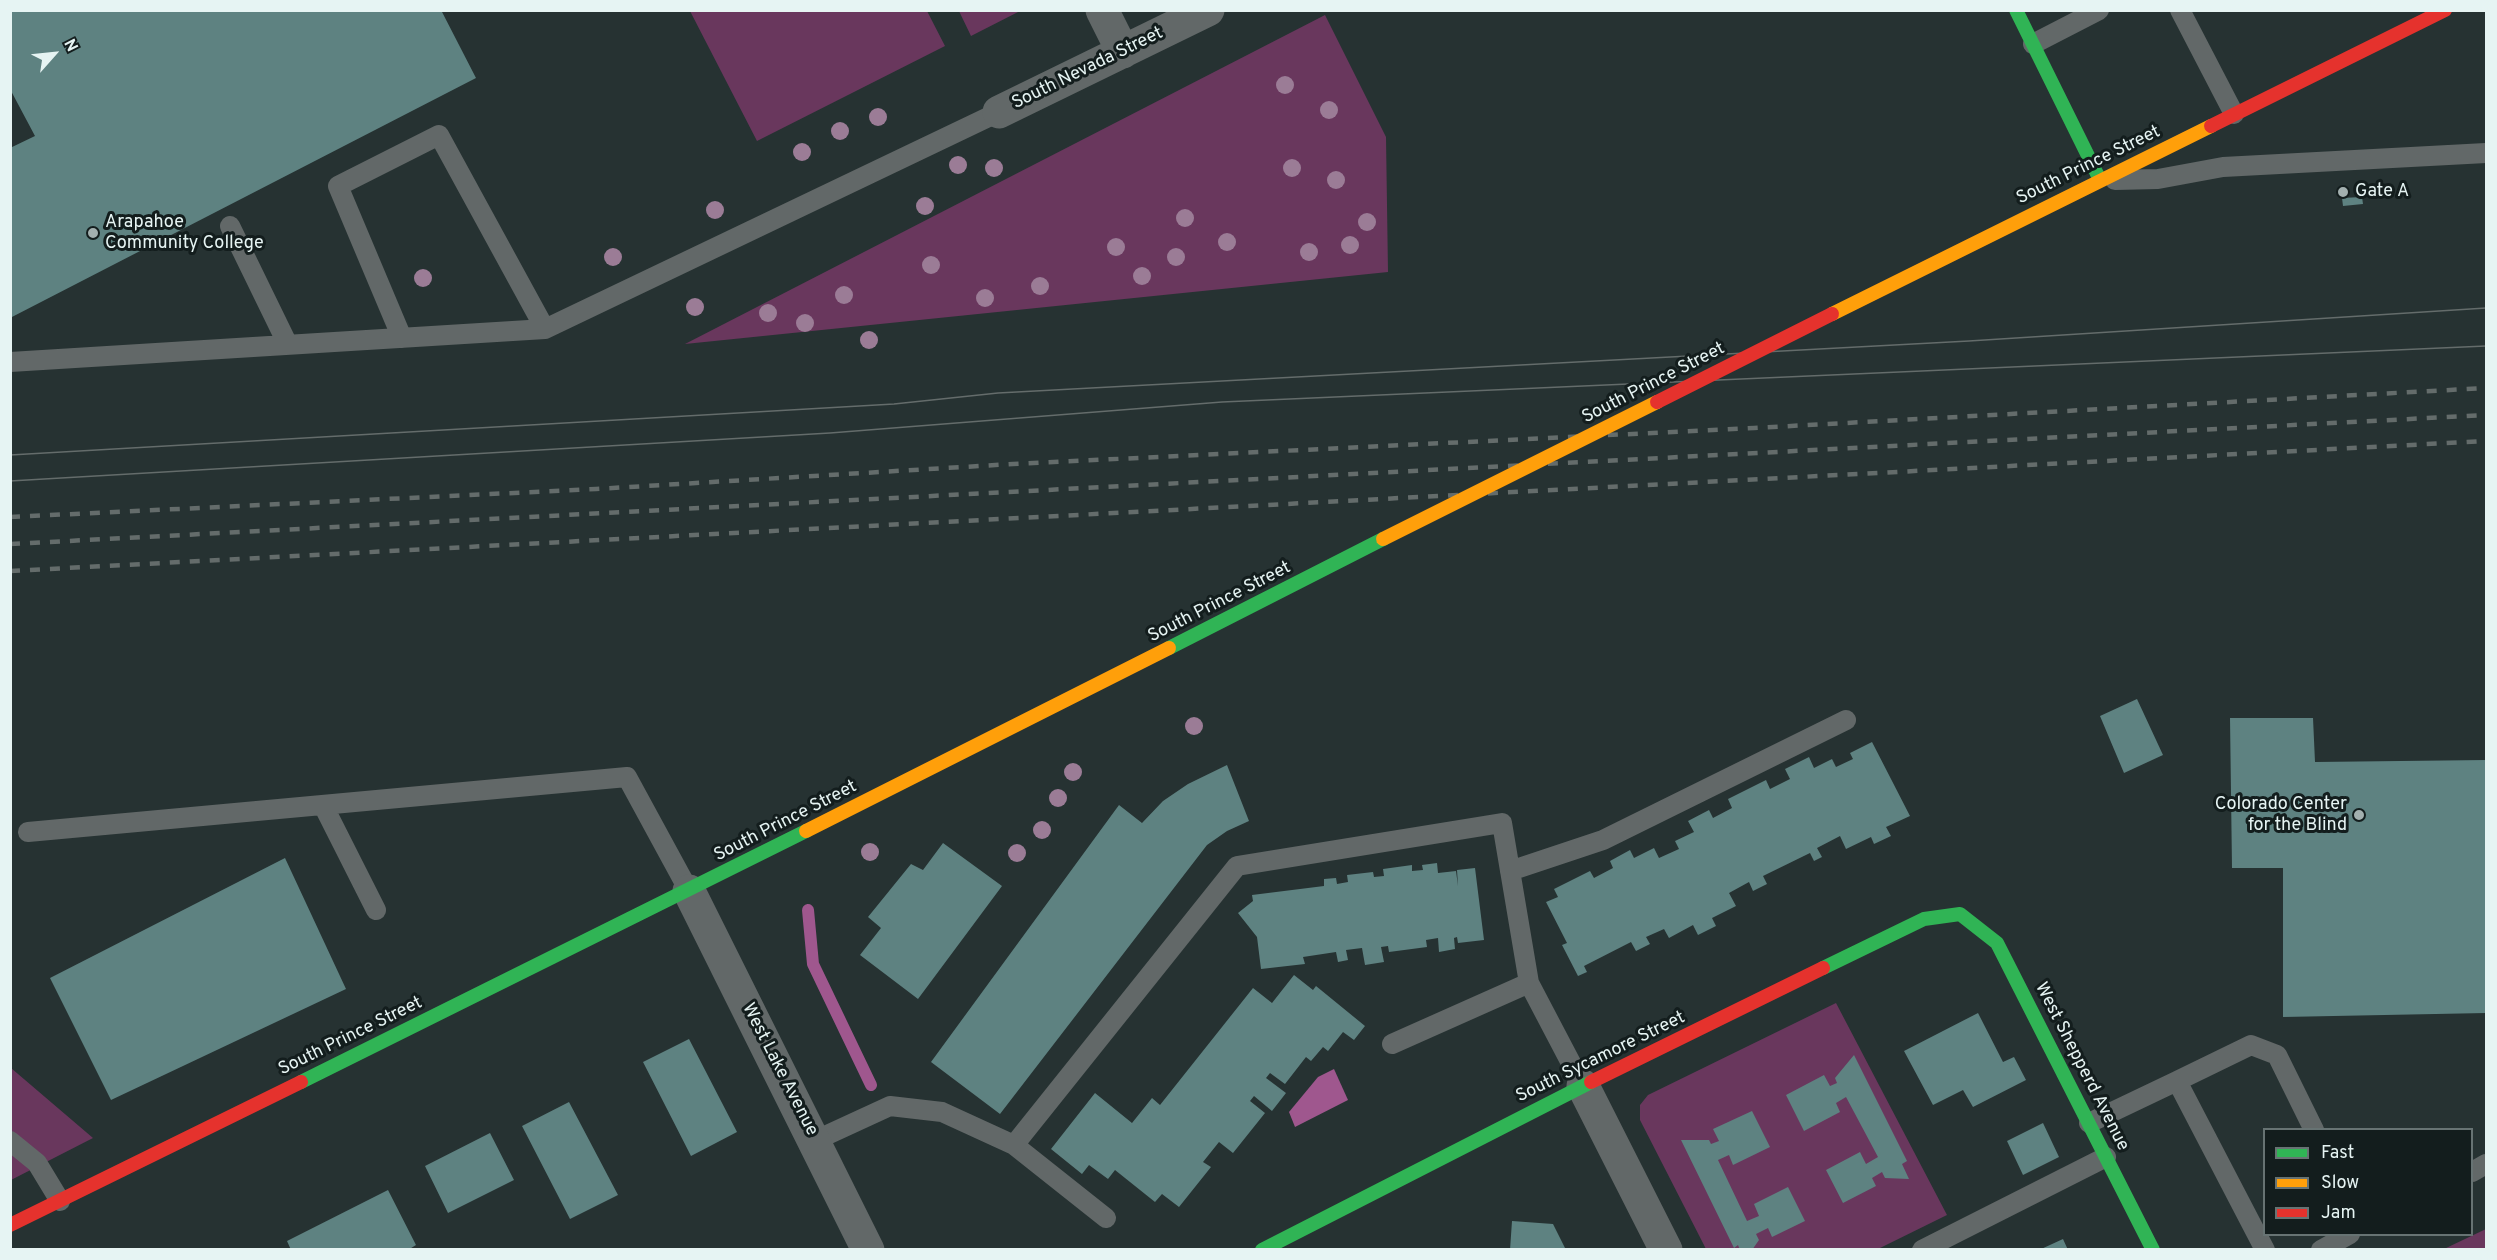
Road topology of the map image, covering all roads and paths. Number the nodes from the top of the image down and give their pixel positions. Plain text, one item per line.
1 (1102, 10) edge
2 (1208, 10) edge
3 (2016, 10) edge
4 (2099, 10) edge
5 (2180, 10) edge
6 (2445, 10) edge
7 (2032, 44) junction
8 (1123, 52) junction
9 (999, 112) joint
10 (2234, 114) junction
11 (2487, 153) edge
12 (2100, 180) junction
13 (230, 226) dead end
14 (545, 329) junction
15 (402, 338) junction
16 (288, 345) junction
17 (10, 362) edge
18 (1846, 720) dead end
19 (322, 804) junction
20 (28, 832) dead end
21 (1510, 871) junction
22 (689, 891) junction
23 (376, 910) dead end
24 (1960, 914) joint
25 (1529, 982) junction
26 (1392, 1044) dead end
27 (2177, 1081) junction
28 (1583, 1086) junction
29 (2089, 1123) junction
30 (2313, 1128) edge
31 (10, 1141) edge
32 (814, 1141) junction
33 (1014, 1144) junction
34 (2106, 1157) junction
35 (2487, 1164) edge
36 (2473, 1171) edge
37 (60, 1201) junction
38 (1107, 1218) dead end
39 (10, 1225) edge
40 (2346, 1236) edge
41 (868, 1250) edge
42 (1263, 1250) edge
43 (1666, 1250) edge
44 (1922, 1250) edge
45 (2153, 1250) edge
46 (2265, 1250) edge
47 (2321, 1250) edge

1 - 8 street
2 - 8 street, South Nevada Street
3 - 7 street
4 - 7 lane
5 - 10 lane
6 - 10 street, South Prince Street
7 - 12 street
8 - 9 street, South Nevada Street
9 - 14 lane
10 - 12 street, South Prince Street
11 - 12 lane
12 - 22 street, South Prince Street, bridge
13 - 16 lane
14 - 15 lane
14 - 15 lane
15 - 16 lane
16 - 17 lane
18 - 21 lane
19 - 20 lane
19 - 22 lane
19 - 23 lane
21 - 25 lane
21 - 33 lane
22 - 32 street, West Lake Avenue
22 - 37 street, South Prince Street
24 - 28 street, South Sycamore Street
24 - 29 street, West Shepperd Avenue
25 - 26 lane
25 - 28 lane
27 - 29 lane
27 - 30 lane
27 - 46 lane
28 - 42 street, South Sycamore Street
28 - 43 street
29 - 34 street, West Shepperd Avenue
31 - 37 lane
32 - 33 lane
32 - 41 street, West Lake Avenue
33 - 38 lane
34 - 44 lane
34 - 45 street, West Shepperd Avenue
35 - 36 lane
37 - 39 street, South Prince Street
40 - 47 lane

